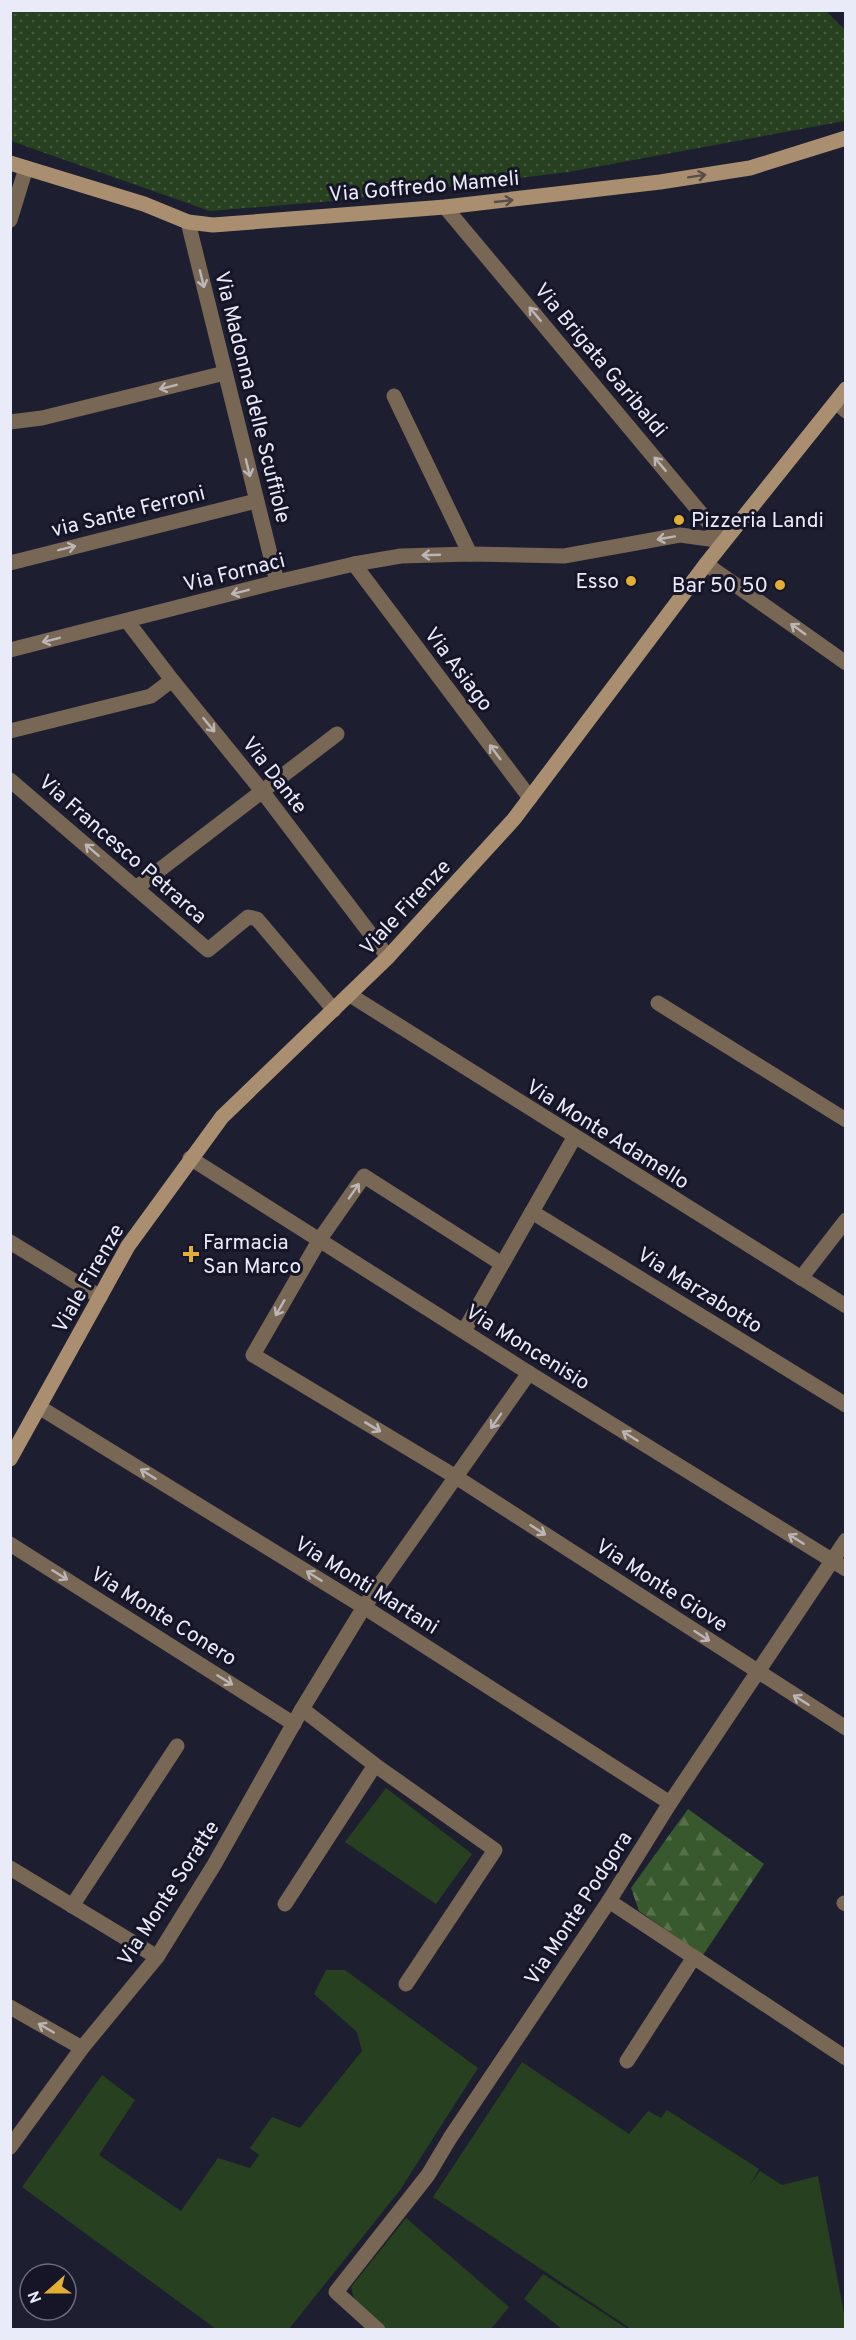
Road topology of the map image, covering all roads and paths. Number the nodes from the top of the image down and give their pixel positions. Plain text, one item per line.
1 (846, 138) edge
2 (10, 163) edge
3 (26, 168) junction
4 (445, 207) junction
5 (10, 220) edge
6 (188, 222) junction
7 (225, 373) junction
8 (394, 396) dead end
9 (842, 401) edge
10 (10, 422) edge
11 (256, 501) junction
12 (724, 541) junction
13 (470, 554) junction
14 (10, 563) edge
15 (354, 564) junction
16 (706, 564) junction
17 (277, 582) junction
18 (127, 621) junction
19 (10, 650) edge
20 (846, 663) edge
21 (172, 680) junction
22 (10, 731) edge
23 (337, 734) dead end
24 (10, 780) edge
25 (262, 791) junction
26 (530, 798) junction
27 (136, 888) junction
28 (388, 957) junction
29 (350, 995) junction
30 (658, 1003) dead end
31 (334, 1010) junction
32 (846, 1120) edge
33 (574, 1138) junction
34 (190, 1158) junction
35 (532, 1212) junction
36 (846, 1220) edge
37 (320, 1239) junction
38 (10, 1242) edge
39 (502, 1264) junction
40 (801, 1278) junction
41 (100, 1297) junction
42 (846, 1306) edge
43 (464, 1331) junction
44 (529, 1373) junction
45 (846, 1405) edge
46 (39, 1407) junction
47 (10, 1459) edge
48 (456, 1477) junction
49 (846, 1540) edge
50 (10, 1544) edge
51 (831, 1560) junction
52 (846, 1569) edge
53 (364, 1607) junction
54 (756, 1671) junction
55 (302, 1709) junction
56 (294, 1724) junction
57 (846, 1728) edge
58 (177, 1746) dead end
59 (375, 1765) junction
60 (670, 1803) junction
61 (10, 1868) edge
62 (609, 1901) junction
63 (285, 1904) dead end
64 (72, 1906) junction
65 (157, 1957) junction
66 (694, 1957) junction
67 (406, 1984) dead end
68 (10, 2007) edge
69 (82, 2048) junction
70 (846, 2058) edge
71 (627, 2061) dead end
72 (10, 2147) edge
73 (378, 2330) edge

4 -> 1 main road, Via Goffredo Mameli
2 - 3 main road, Via Goffredo Mameli
3 - 5 street
3 - 6 main road, Via Goffredo Mameli
4 - 6 main road, Via Goffredo Mameli
12 -> 4 street, Via Brigata Garibaldi
6 -> 7 street, Via Madonna delle Scuffiole
7 -> 10 street
7 -> 11 street, Via Madonna delle Scuffiole
8 - 13 street
9 - 12 main road, Viale Firenze
14 -> 11 street, via Sante Ferroni
11 - 17 street, Via Madonna delle Scuffiole
12 -> 13 street, Via Fornaci
12 - 16 main road, Viale Firenze
13 -> 15 street, Via Fornaci
15 - 17 street, Via Fornaci
26 -> 15 street, Via Asiago
20 -> 16 street
16 - 26 main road, Viale Firenze
17 -> 18 street, Via Fornaci
18 -> 19 street, Via Fornaci
18 - 21 street, Via Dante
21 - 22 street
21 -> 25 street, Via Dante
23 - 25 street
27 -> 24 street, Via Francesco Petrarca
25 - 27 street
25 - 28 street, Via Dante
26 - 28 main road, Viale Firenze
27 - 31 street, Via Francesco Petrarca
28 - 29 main road, Viale Firenze
29 - 31 main road, Viale Firenze
29 - 33 street, Via Monte Adamello
30 - 32 street
31 - 34 main road, Viale Firenze
33 - 35 street
33 - 40 street, Via Monte Adamello
34 - 37 street, Via Moncenisio
34 - 41 main road, Viale Firenze
35 - 39 street
35 - 45 street, Via Marzabotto
36 - 40 street
37 -> 39 street
37 - 43 street, Via Moncenisio
37 -> 48 street, Via Monte Giove
38 - 41 street
39 - 43 street
40 - 42 street, Via Monte Adamello
41 - 46 main road, Viale Firenze
43 - 44 street, Via Moncenisio
44 -> 48 street
51 -> 44 street, Via Moncenisio
46 - 47 main road, Viale Firenze
53 -> 46 street, Via Monti Martani
48 - 53 street
48 -> 54 street, Via Monte Giove
49 - 51 street, Via Monte Podgora
50 -> 56 street, Via Monte Conero
51 - 52 street, Via Moncenisio
51 - 54 street, Via Monte Podgora
53 - 55 street, Via Monte Soratte
53 - 60 street, Via Monti Martani
57 -> 54 street, Via Monte Giove
54 - 60 street, Via Monte Podgora
55 - 56 street, Via Monte Soratte
55 - 59 street
56 - 65 street, Via Monte Soratte
58 - 64 street
59 - 63 street
59 - 67 street
60 - 62 street, Via Monte Podgora
61 - 64 street
62 - 66 street
62 - 73 street, Via Monte Podgora
64 - 65 street
65 - 69 street, Via Monte Soratte
66 - 70 street
66 - 71 street
69 -> 68 street
69 - 72 street, Via Monte Soratte

